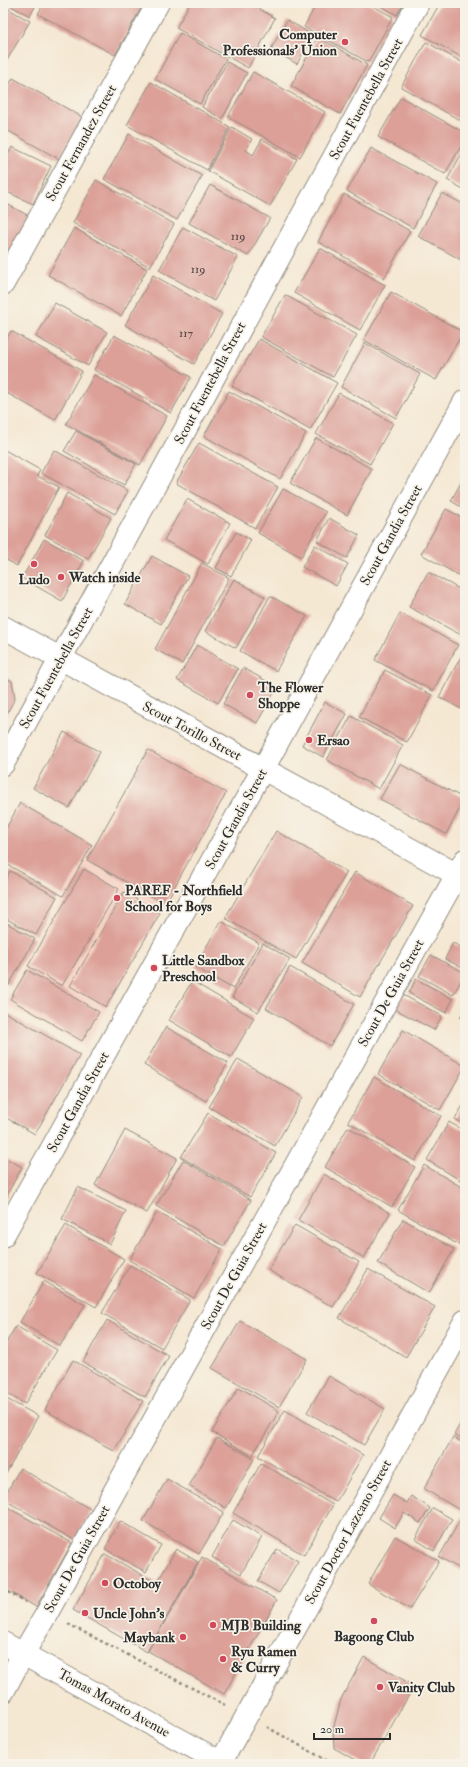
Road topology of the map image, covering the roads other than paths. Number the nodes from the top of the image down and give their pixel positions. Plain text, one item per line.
1 (158, 3) edge
2 (418, 3) edge
3 (3, 284) edge
4 (465, 401) edge
5 (3, 628) edge
6 (61, 660) junction
7 (3, 764) edge
8 (263, 769) junction
9 (462, 871) edge
10 (3, 1236) edge
11 (465, 1321) edge
12 (3, 1643) edge
13 (23, 1654) junction
14 (3, 1692) edge
15 (222, 1763) edge

1 - 3 street, Scout Fernandez Street
2 - 6 street, Scout Fuentebella Street
4 - 8 street, Scout Gandia Street
5 - 6 street, Scout Torillo Street
6 - 7 street, Scout Fuentebella Street
6 - 8 street, Scout Torillo Street
8 - 9 street, Scout Torillo Street
8 - 10 street, Scout Gandia Street
9 - 13 street, Scout De Guia Street
11 - 15 street, Scout Doctor Lazcano Street
12 - 13 street, Tomas Morato Avenue
13 - 14 street, Scout De Guia Street
13 - 15 street, Tomas Morato Avenue

